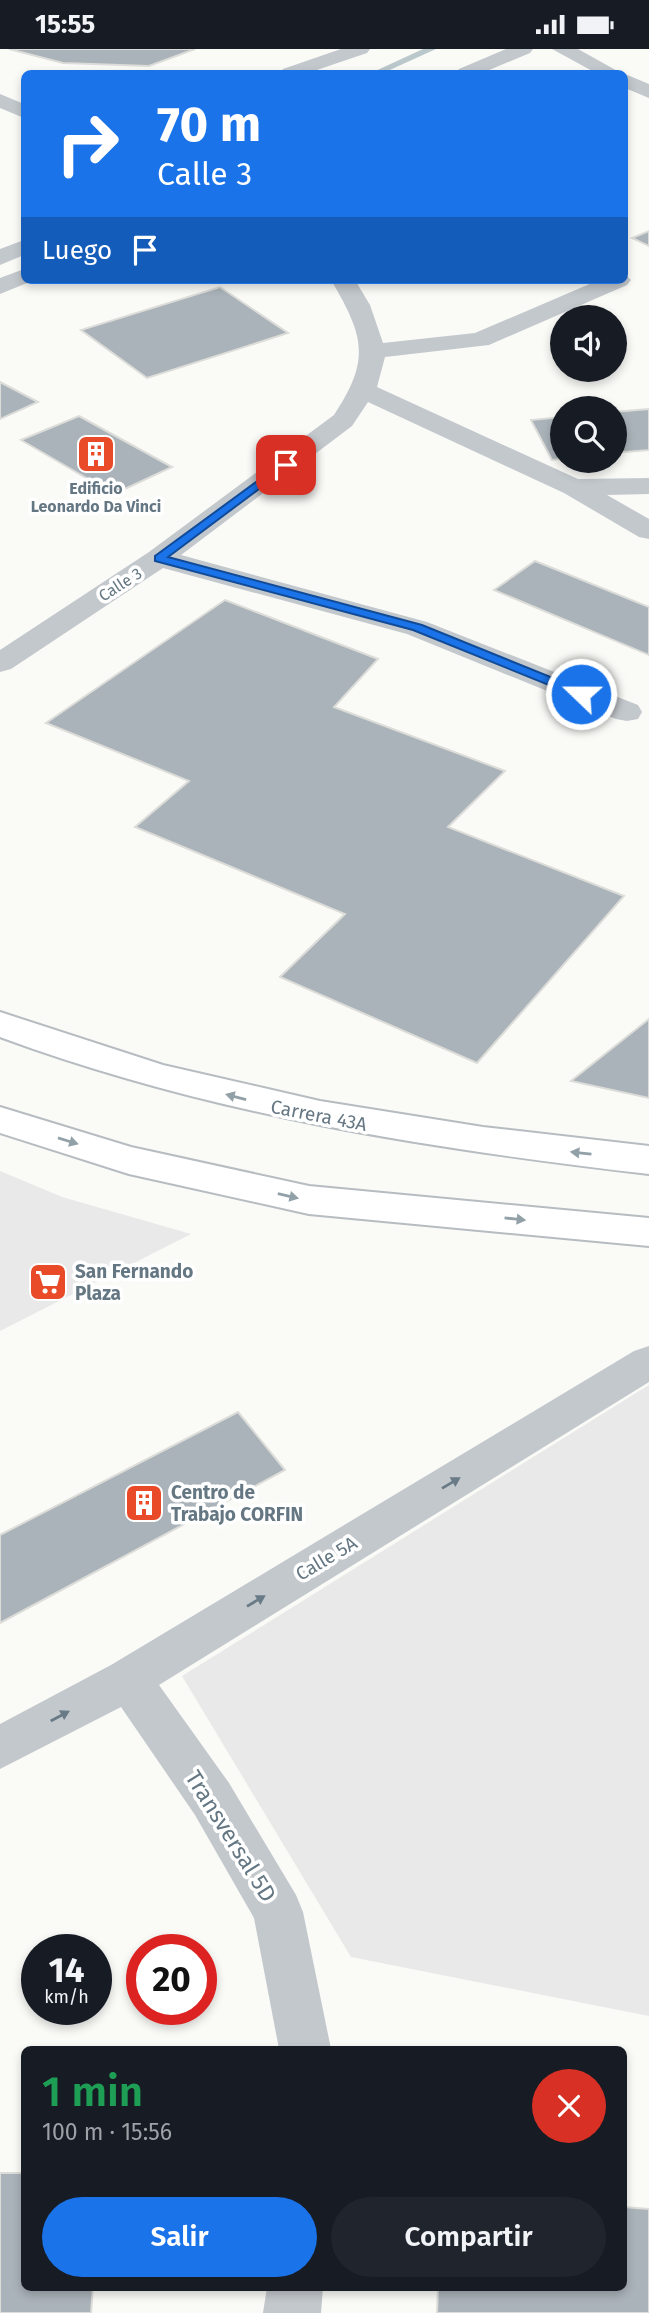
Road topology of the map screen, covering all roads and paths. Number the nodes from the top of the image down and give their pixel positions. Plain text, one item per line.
1 (360, 49) edge
2 (523, 49) edge
3 (562, 49) edge
4 (309, 70) edge
5 (473, 70) edge
6 (605, 70) edge
7 (628, 82) edge
8 (649, 92) edge
9 (0, 97) edge
10 (21, 99) edge
11 (21, 110) edge
12 (21, 248) edge
13 (0, 258) edge
14 (21, 277) edge
15 (345, 284) edge
16 (609, 284) edge
17 (0, 287) edge
18 (374, 351) junction
19 (363, 390) junction
20 (649, 486) edge
21 (574, 487) junction
22 (649, 531) edge
23 (159, 558) junction
24 (0, 663) edge
25 (627, 712) dead end
26 (0, 1024) edge
27 (0, 1121) edge
28 (649, 1160) edge
29 (649, 1231) edge
30 (649, 1362) edge
31 (128, 1679) junction
32 (0, 1748) edge
33 (304, 2046) edge
34 (295, 2291) edge
35 (292, 2313) edge

1 - 4 street
2 - 5 street
3 - 6 street
7 - 8 street
9 - 10 street
9 - 11 street
12 - 13 street
14 - 17 street
15 - 18 street
16 - 18 street
18 - 19 street, Calle 3
19 - 21 street
19 - 23 street, Calle 3
20 - 21 street
21 - 22 street
23 - 24 street, Calle 3
23 - 25 street
28 -> 26 main road, Carrera 43A
27 -> 29 main road
31 -> 30 street, Calle 5A
32 -> 31 street, Calle 5A
31 - 33 street, Transversal 5D
34 - 35 street

